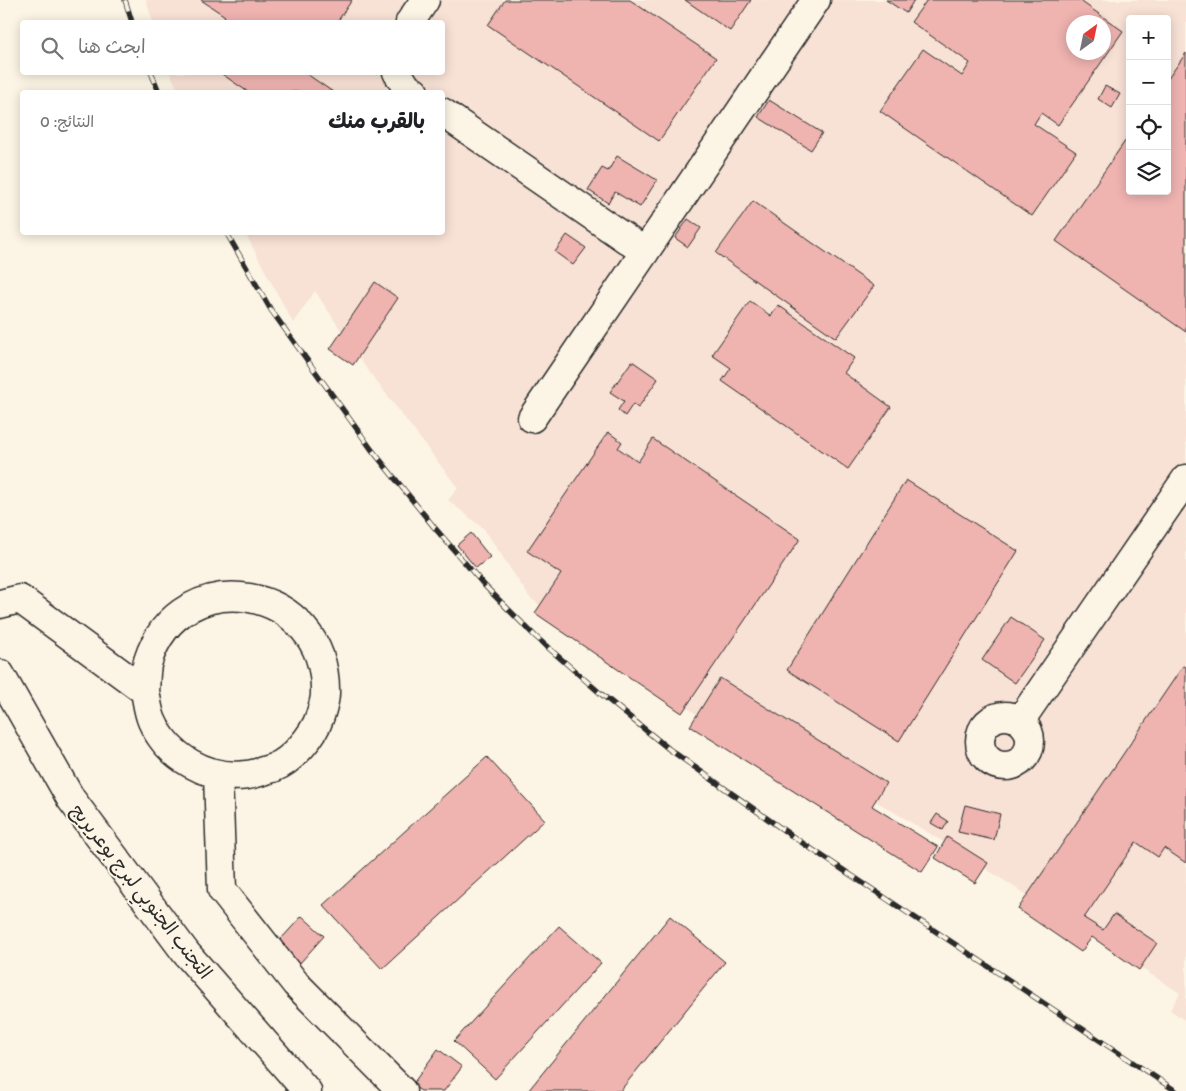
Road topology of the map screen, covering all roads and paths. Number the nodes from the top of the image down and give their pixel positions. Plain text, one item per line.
1 (425, 0) edge
2 (816, 0) edge
3 (411, 20) edge
4 (399, 75) edge
5 (410, 90) edge
6 (445, 114) edge
7 (645, 252) junction
8 (532, 418) dead end
9 (1186, 479) edge
10 (0, 604) edge
11 (0, 674) edge
12 (144, 691) junction
13 (1020, 721) dead end
14 (218, 775) junction
15 (307, 1091) edge
16 (402, 1091) edge

1 - 3 main road
2 - 7 main road
4 - 5 main road
6 - 7 main road
7 - 8 main road
9 - 13 main road
10 - 12 main road
11 - 15 main road, التجنب الجنوبي لبرج بوعريريج
12 - 14 main road
12 - 14 main road
14 - 16 main road

